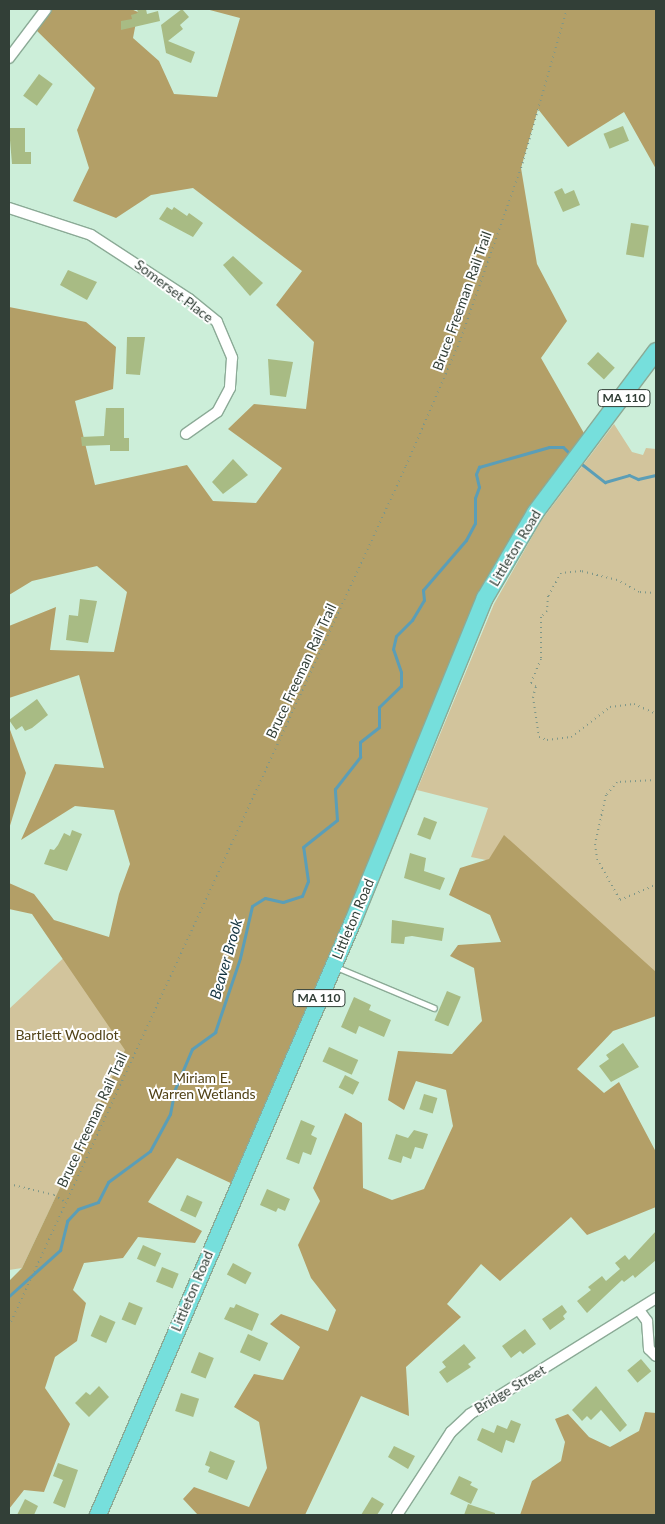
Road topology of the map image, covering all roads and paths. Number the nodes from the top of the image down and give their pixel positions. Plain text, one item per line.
1 (46, 9) edge
2 (567, 9) edge
3 (9, 58) edge
4 (9, 208) edge
5 (656, 351) edge
6 (186, 434) dead end
7 (656, 593) edge
8 (656, 714) edge
9 (656, 780) edge
10 (656, 884) edge
11 (333, 966) junction
12 (434, 1008) dead end
13 (9, 1184) edge
14 (65, 1202) junction
15 (656, 1298) edge
16 (638, 1310) junction
17 (652, 1322) edge
18 (9, 1326) edge
19 (656, 1356) edge
20 (98, 1515) edge
21 (397, 1515) edge

1 - 3 street
2 - 14 path, Bruce Freeman Rail Trail
4 - 6 street, Somerset Place
5 - 11 main road, Littleton Road / MA 110
7 - 8 path
9 - 10 path
11 - 12 lane
11 - 20 main road, Littleton Road / MA 110
13 - 14 path
14 - 18 path, Bruce Freeman Rail Trail
15 - 16 street, Bridge Street
16 - 17 street
16 - 21 street, Bridge Street
17 - 19 street

